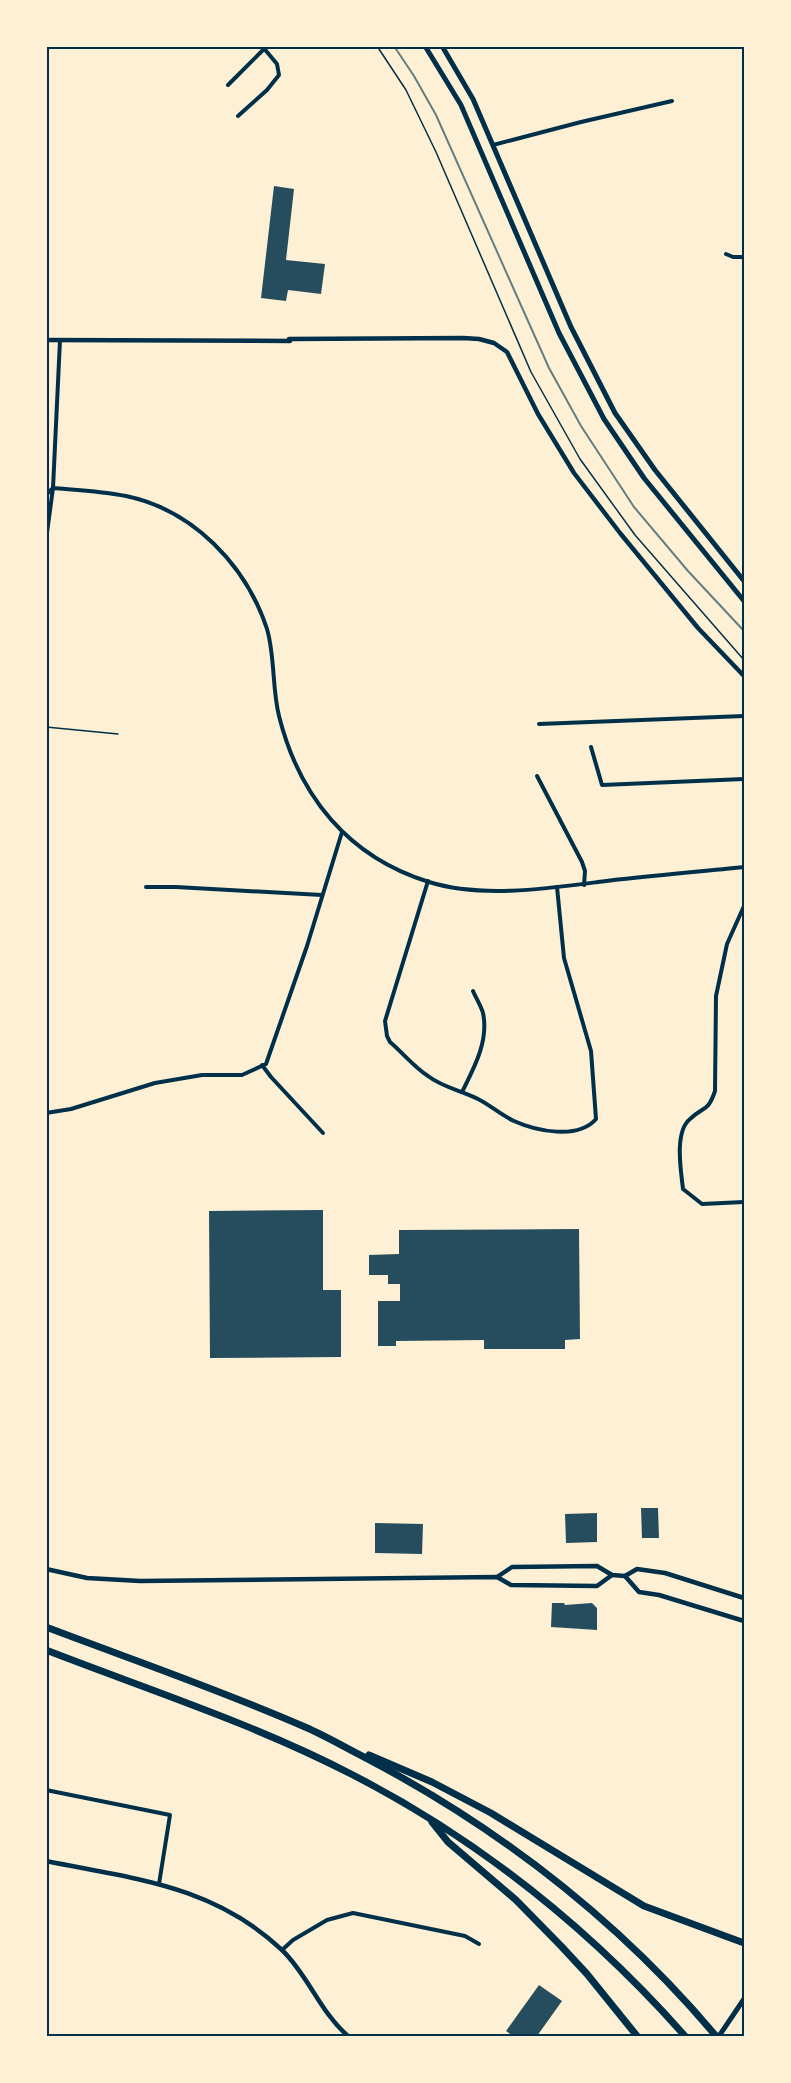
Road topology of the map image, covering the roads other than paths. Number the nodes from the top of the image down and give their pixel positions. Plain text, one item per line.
1 (425, 46) edge
2 (442, 46) edge
3 (263, 48) edge
4 (228, 85) dead end
5 (672, 101) dead end
6 (238, 116) dead end
7 (493, 145) junction
8 (726, 254) dead end
9 (744, 257) edge
10 (46, 340) edge
11 (60, 340) junction
12 (53, 488) junction
13 (46, 495) edge
14 (46, 540) edge
15 (744, 581) edge
16 (744, 601) edge
17 (744, 676) edge
18 (744, 716) edge
19 (539, 724) dead end
20 (46, 727) edge
21 (118, 734) dead end
22 (591, 747) dead end
23 (537, 776) dead end
24 (744, 779) edge
25 (342, 832) junction
26 (744, 867) edge
27 (428, 881) junction
28 (584, 885) junction
29 (147, 887) dead end
30 (557, 887) junction
31 (322, 895) junction
32 (744, 906) edge
33 (473, 991) dead end
34 (262, 1065) junction
35 (462, 1092) junction
36 (46, 1113) edge
37 (323, 1133) dead end
38 (744, 1202) edge
39 (46, 1569) edge
40 (612, 1575) junction
41 (625, 1576) junction
42 (497, 1577) junction
43 (744, 1598) edge
44 (744, 1621) edge
45 (46, 1627) edge
46 (46, 1650) edge
47 (323, 1736) junction
48 (46, 1790) edge
49 (427, 1817) junction
50 (46, 1861) edge
51 (159, 1884) junction
52 (744, 1943) edge
53 (478, 1944) dead end
54 (282, 1950) junction
55 (744, 1999) edge
56 (348, 2037) edge
57 (637, 2037) edge
58 (686, 2037) edge
59 (717, 2037) edge

1 - 16 main road
2 - 7 main road
3 - 4 street
3 - 6 street
5 - 7 street
7 - 15 main road
8 - 9 street
10 - 11 street
11 - 12 street
11 - 17 street
12 - 13 street
12 - 14 street
12 - 25 street
18 - 19 street
20 - 21 lane
22 - 24 street
23 - 28 street
25 - 27 street
25 - 31 street
26 - 28 street
27 - 30 street
27 - 35 street
28 - 30 street
29 - 31 street
30 - 35 street
31 - 34 street
32 - 38 street
33 - 35 street
34 - 36 street
34 - 37 street
39 - 42 street
40 - 41 street
40 - 42 street
40 - 42 street
41 - 43 street
41 - 44 street
45 - 47 highway
46 - 49 highway
47 - 52 highway
47 - 59 highway
48 - 51 street
49 - 57 highway
49 - 58 highway
50 - 51 street
51 - 54 street
53 - 54 street
54 - 56 street
55 - 59 main road

